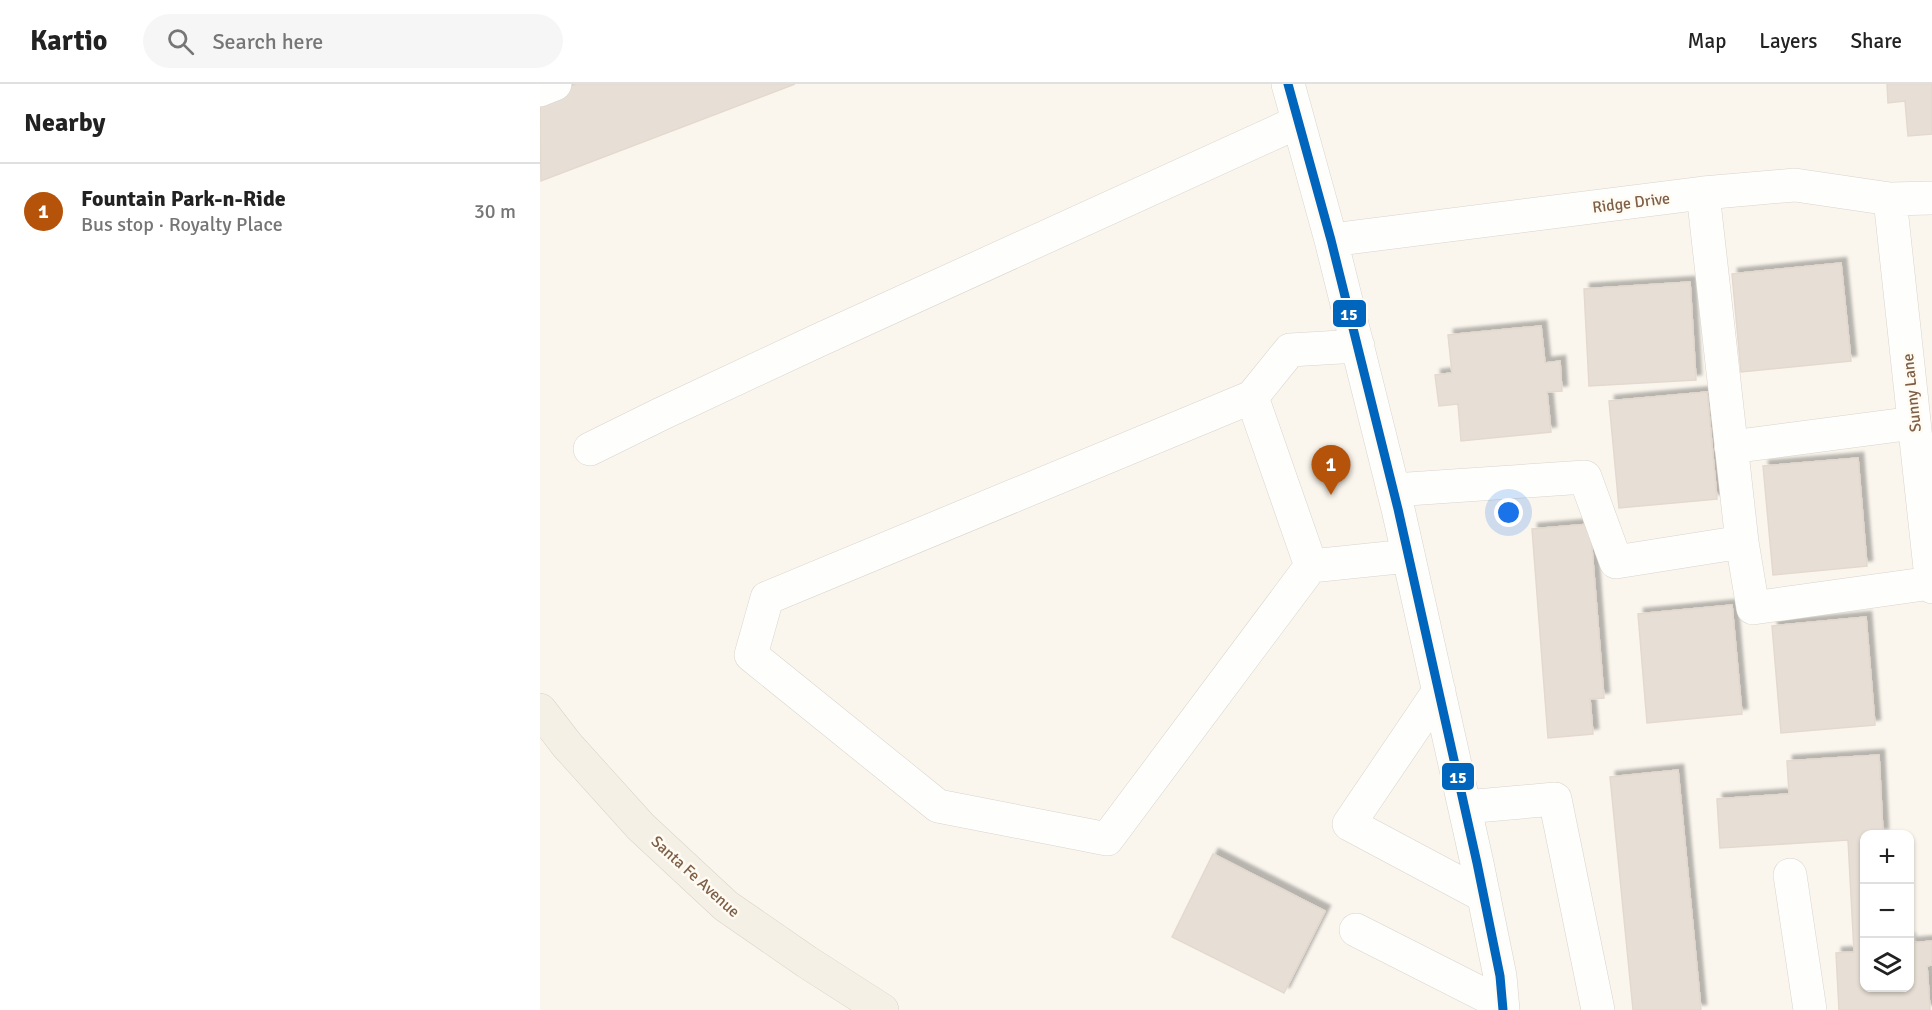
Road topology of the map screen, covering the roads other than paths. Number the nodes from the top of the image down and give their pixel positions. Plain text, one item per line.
1 (555, 84) edge
2 (1288, 84) edge
3 (540, 90) edge
4 (1298, 122) junction
5 (1703, 193) junction
6 (1932, 198) edge
7 (1890, 199) junction
8 (1331, 240) junction
9 (1358, 346) junction
10 (1252, 397) junction
11 (1914, 423) junction
12 (1731, 447) junction
13 (590, 449) dead end
14 (1393, 490) junction
15 (1742, 542) junction
16 (1408, 556) junction
17 (1311, 566) junction
18 (1932, 583) edge
19 (1932, 587) edge
20 (1438, 691) junction
21 (540, 710) edge
22 (1465, 807) junction
23 (1790, 875) dead end
24 (1484, 896) junction
25 (1356, 930) dead end
26 (1503, 1007) edge
27 (882, 1010) edge
28 (1598, 1010) edge
29 (1810, 1010) edge

1 - 3 street
2 - 4 street
4 - 8 street
4 - 13 street
5 - 7 street, Ridge Drive
5 - 8 street, Ridge Drive
5 - 12 street
6 - 7 street, Ridge Drive
7 - 11 street, Sunny Lane
8 - 9 street
9 - 10 street
9 - 14 street
10 - 17 street
10 - 17 street
11 - 12 street
11 - 18 street, Sunny Lane
12 - 15 street
14 - 15 street
14 - 16 street
15 - 18 street
16 - 17 street
16 - 20 street
18 - 19 street, Sunny Lane
20 - 22 street
20 - 24 street
21 - 27 main road, Santa Fe Avenue
22 - 24 street
22 - 28 street
23 - 29 street
24 - 26 street
25 - 26 street

